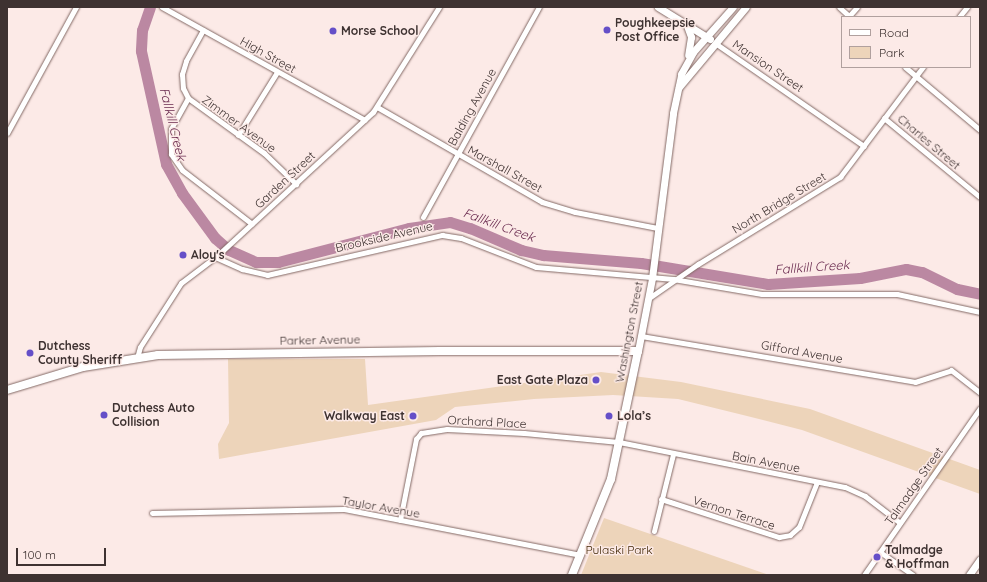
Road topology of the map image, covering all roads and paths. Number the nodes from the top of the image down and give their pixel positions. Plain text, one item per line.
1 (76, 7) edge
2 (162, 7) edge
3 (439, 7) edge
4 (539, 7) edge
5 (658, 7) edge
6 (733, 7) edge
7 (746, 7) edge
8 (839, 7) edge
9 (857, 7) edge
10 (967, 7) edge
11 (849, 16) edge
12 (851, 16) edge
13 (960, 16) edge
14 (686, 23) junction
15 (203, 30) junction
16 (707, 37) junction
17 (715, 43) junction
18 (684, 66) junction
19 (905, 68) edge
20 (922, 68) edge
21 (277, 72) junction
22 (915, 77) junction
23 (679, 87) junction
24 (188, 98) junction
25 (377, 107) junction
26 (884, 118) junction
27 (364, 120) junction
28 (980, 130) edge
29 (7, 133) edge
30 (238, 135) junction
31 (864, 146) junction
32 (458, 154) junction
33 (296, 184) junction
34 (980, 197) edge
35 (423, 217) dead end
36 (252, 224) junction
37 (657, 228) junction
38 (215, 257) junction
39 (652, 276) junction
40 (674, 279) junction
41 (649, 298) junction
42 (980, 312) edge
43 (641, 336) junction
44 (638, 351) junction
45 (137, 358) junction
46 (7, 390) edge
47 (980, 393) edge
48 (980, 408) edge
49 (619, 442) junction
50 (672, 454) junction
51 (817, 482) junction
52 (661, 500) junction
53 (152, 512) dead end
54 (400, 520) junction
55 (900, 523) junction
56 (654, 531) dead end
57 (880, 552) junction
58 (580, 555) junction
59 (980, 559) edge
60 (572, 575) edge
61 (864, 575) edge
62 (913, 575) edge
63 (969, 575) edge

1 - 29 street
2 - 15 street, High Street
3 - 25 street, Garden Street
4 - 32 street, Balding Avenue
5 - 14 street, Mansion Street
6 - 16 street, Washington Street
7 - 17 street, Washington Street
8 - 11 street
9 - 12 street
10 - 13 street
14 - 16 street, Mansion Street
14 - 18 street
15 - 21 street, High Street
15 - 24 street
16 - 17 street, Mansion Street
16 - 18 street, Washington Street
17 - 23 street, Washington Street
17 - 31 street, Mansion Street
18 - 23 street, Washington Street
19 - 22 street
20 - 22 street, North Bridge Street
21 - 27 street, High Street
21 - 30 street
22 - 26 street, North Bridge Street
22 - 28 street
23 - 37 street, Washington Street
24 - 30 street, Zimmer Avenue
24 - 36 street
25 - 27 street, Garden Street
25 - 32 street, Marshall Street
26 - 31 street, North Bridge Street
26 - 34 street, Charles Street
27 - 33 street, Garden Street
30 - 33 street, Zimmer Avenue
31 - 40 street, North Bridge Street
32 - 35 street, Balding Avenue
32 - 37 street, Marshall Street
33 - 36 street, Garden Street
36 - 38 street, Garden Street
37 - 39 street, Washington Street
38 - 39 street, Brookside Avenue
38 - 45 street, Garden Street
39 - 40 street, Brookside Avenue
39 - 41 street, Washington Street
40 - 41 street, North Bridge Street
40 - 42 street, Brookside Avenue
41 - 43 street, Washington Street
43 - 44 street, Washington Street
43 - 47 street, Gifford Avenue
44 - 45 main road, Parker Avenue
44 - 49 main road, Washington Street
45 - 46 main road, Parker Avenue
48 - 55 street, Talmadge Street
49 - 50 street, Bain Avenue
49 - 54 street, Orchard Place
49 - 58 main road, Washington Street
50 - 51 street, Bain Avenue
50 - 52 street
51 - 52 street, Vernon Terrace
51 - 55 street, Bain Avenue
52 - 56 street
53 - 54 street, Taylor Avenue
54 - 58 street, Taylor Avenue
55 - 57 street, Talmadge Street
57 - 61 street, Talmadge Street
57 - 62 street
58 - 60 main road, Washington Street
59 - 63 street

